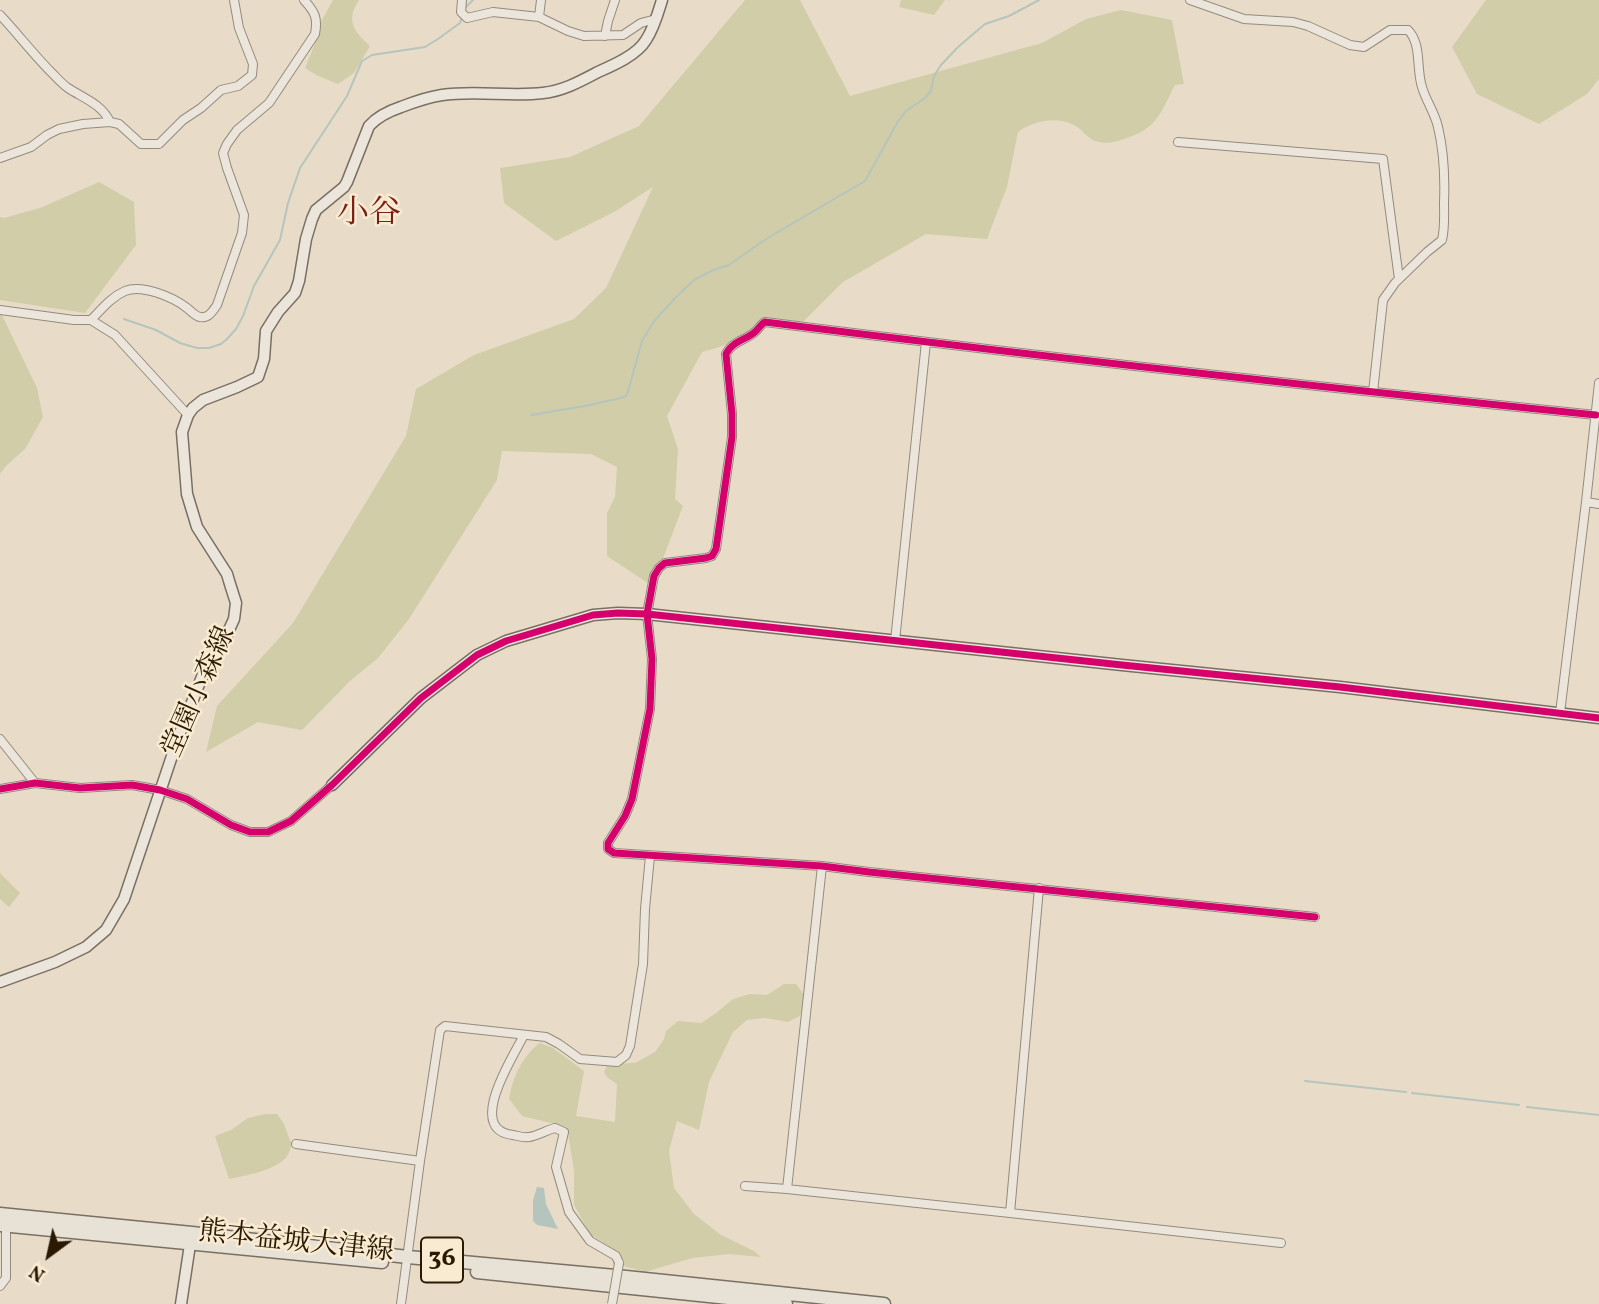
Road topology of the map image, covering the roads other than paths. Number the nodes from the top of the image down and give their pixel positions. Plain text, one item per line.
1 (234, 0) edge
2 (304, 0) edge
3 (462, 0) edge
4 (541, 0) edge
5 (615, 0) edge
6 (662, 0) edge
7 (1190, 0) edge
8 (0, 15) edge
9 (539, 17) junction
10 (656, 19) junction
11 (605, 36) junction
12 (110, 122) junction
13 (1178, 142) dead end
14 (0, 158) edge
15 (1399, 279) junction
16 (0, 310) edge
17 (92, 320) junction
18 (926, 342) junction
19 (1599, 383) edge
20 (1373, 392) junction
21 (188, 415) junction
22 (1596, 415) junction
23 (1586, 502) junction
24 (1599, 504) edge
25 (647, 614) junction
26 (895, 641) junction
27 (1560, 713) junction
28 (1599, 718) edge
29 (0, 739) edge
30 (35, 783) junction
31 (332, 785) joint
32 (0, 789) edge
33 (160, 790) junction
34 (650, 856) junction
35 (822, 866) junction
36 (1039, 888) junction
37 (1315, 917) dead end
38 (0, 982) edge
39 (524, 1035) junction
40 (296, 1144) dead end
41 (420, 1161) junction
42 (745, 1186) dead end
43 (787, 1189) junction
44 (1010, 1213) junction
45 (2, 1221) edge
46 (191, 1235) junction
47 (1281, 1243) dead end
48 (407, 1261) junction
49 (0, 1286) edge
50 (181, 1304) edge
51 (401, 1304) edge
52 (612, 1304) edge
53 (786, 1304) edge
54 (884, 1304) edge

1 - 12 street
2 - 17 street
3 - 9 street
4 - 9 street
5 - 11 street
6 - 10 street
7 - 15 street
8 - 12 street
9 - 11 street
10 - 11 street
10 - 21 street
12 - 14 street
13 - 15 street
15 - 20 street
16 - 17 street
17 - 21 street
18 - 20 street
18 - 25 street
18 - 26 street
19 - 22 street
20 - 22 street
21 - 33 street, 堂園小森線
22 - 23 street
23 - 24 street
23 - 27 street
25 - 26 street
25 - 31 street
25 - 34 street
26 - 27 street
27 - 28 street
29 - 30 street
30 - 32 street
30 - 33 street
31 - 33 street
33 - 38 street, 堂園小森線
34 - 35 street
34 - 39 street
35 - 36 street
35 - 43 street
36 - 37 street
36 - 44 street
39 - 41 street
39 - 52 street, bridge
40 - 41 street
41 - 48 street
42 - 43 street
43 - 44 street
44 - 47 street
45 - 46 main road, 熊本益城大津線 / 36
45 - 49 street
46 - 48 main road, 熊本益城大津線 / 36
46 - 50 street
48 - 51 street
48 - 53 main road, 熊本益城大津線 / 36
48 - 54 main road, 熊本益城大津線 / 36

